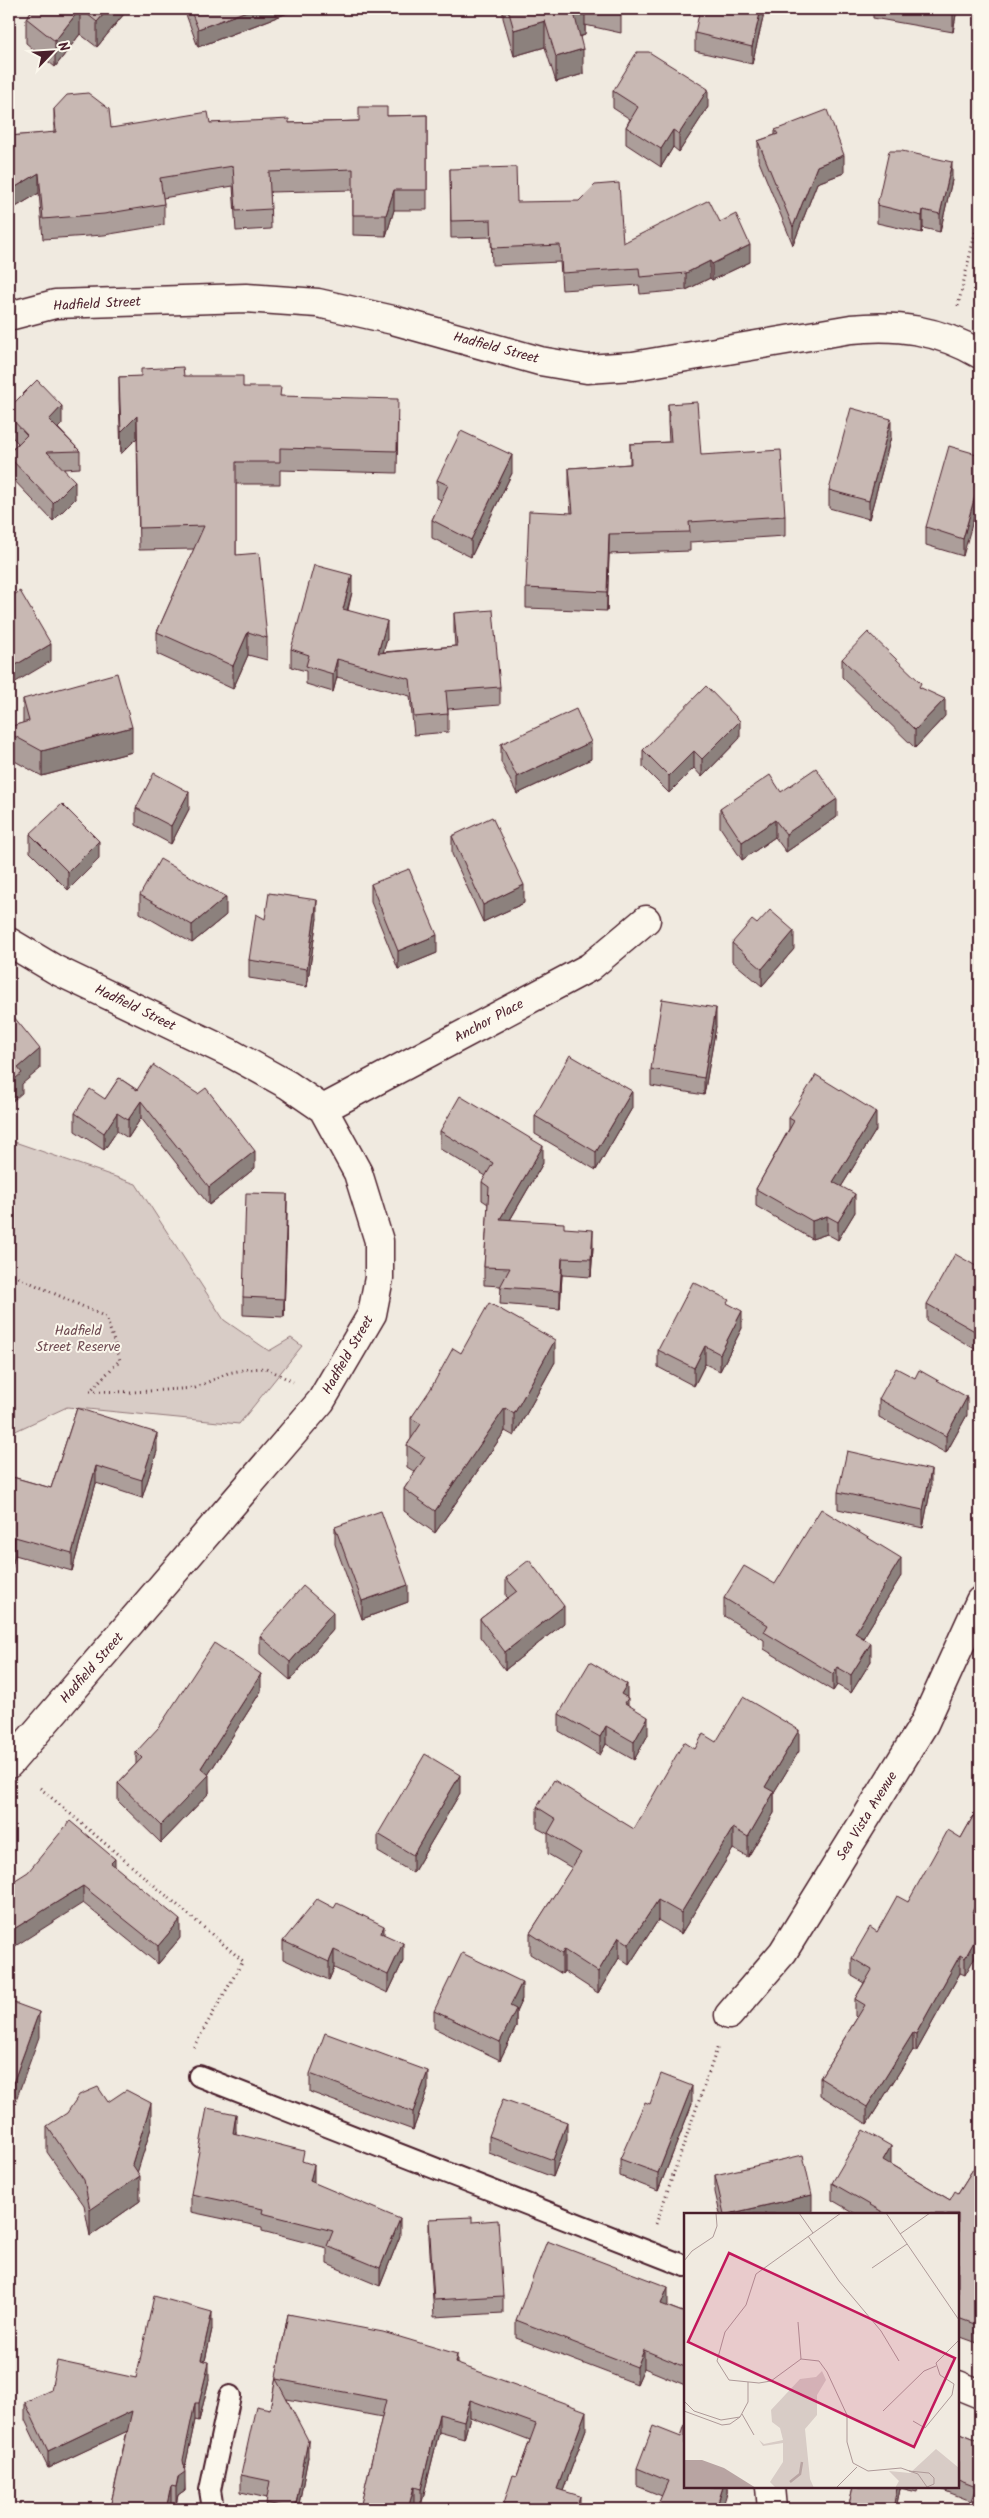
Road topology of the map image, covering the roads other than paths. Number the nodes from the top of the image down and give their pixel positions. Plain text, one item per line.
1 (9, 316) edge
2 (980, 354) edge
3 (646, 920) dead end
4 (9, 942) edge
5 (323, 1108) junction
6 (980, 1601) edge
7 (9, 1764) edge
8 (729, 2015) road end
9 (199, 2076) road end
10 (684, 2266) edge
11 (959, 2385) edge
12 (980, 2394) edge
13 (230, 2396) dead end
14 (770, 2488) edge
15 (213, 2509) edge
16 (772, 2509) edge

1 - 2 street, Hadfield Street
3 - 5 street, Anchor Place
4 - 5 street, Hadfield Street
5 - 7 street, Hadfield Street
6 - 8 street, Sea Vista Avenue
9 - 10 lane
11 - 12 street
13 - 15 lane
14 - 16 street

